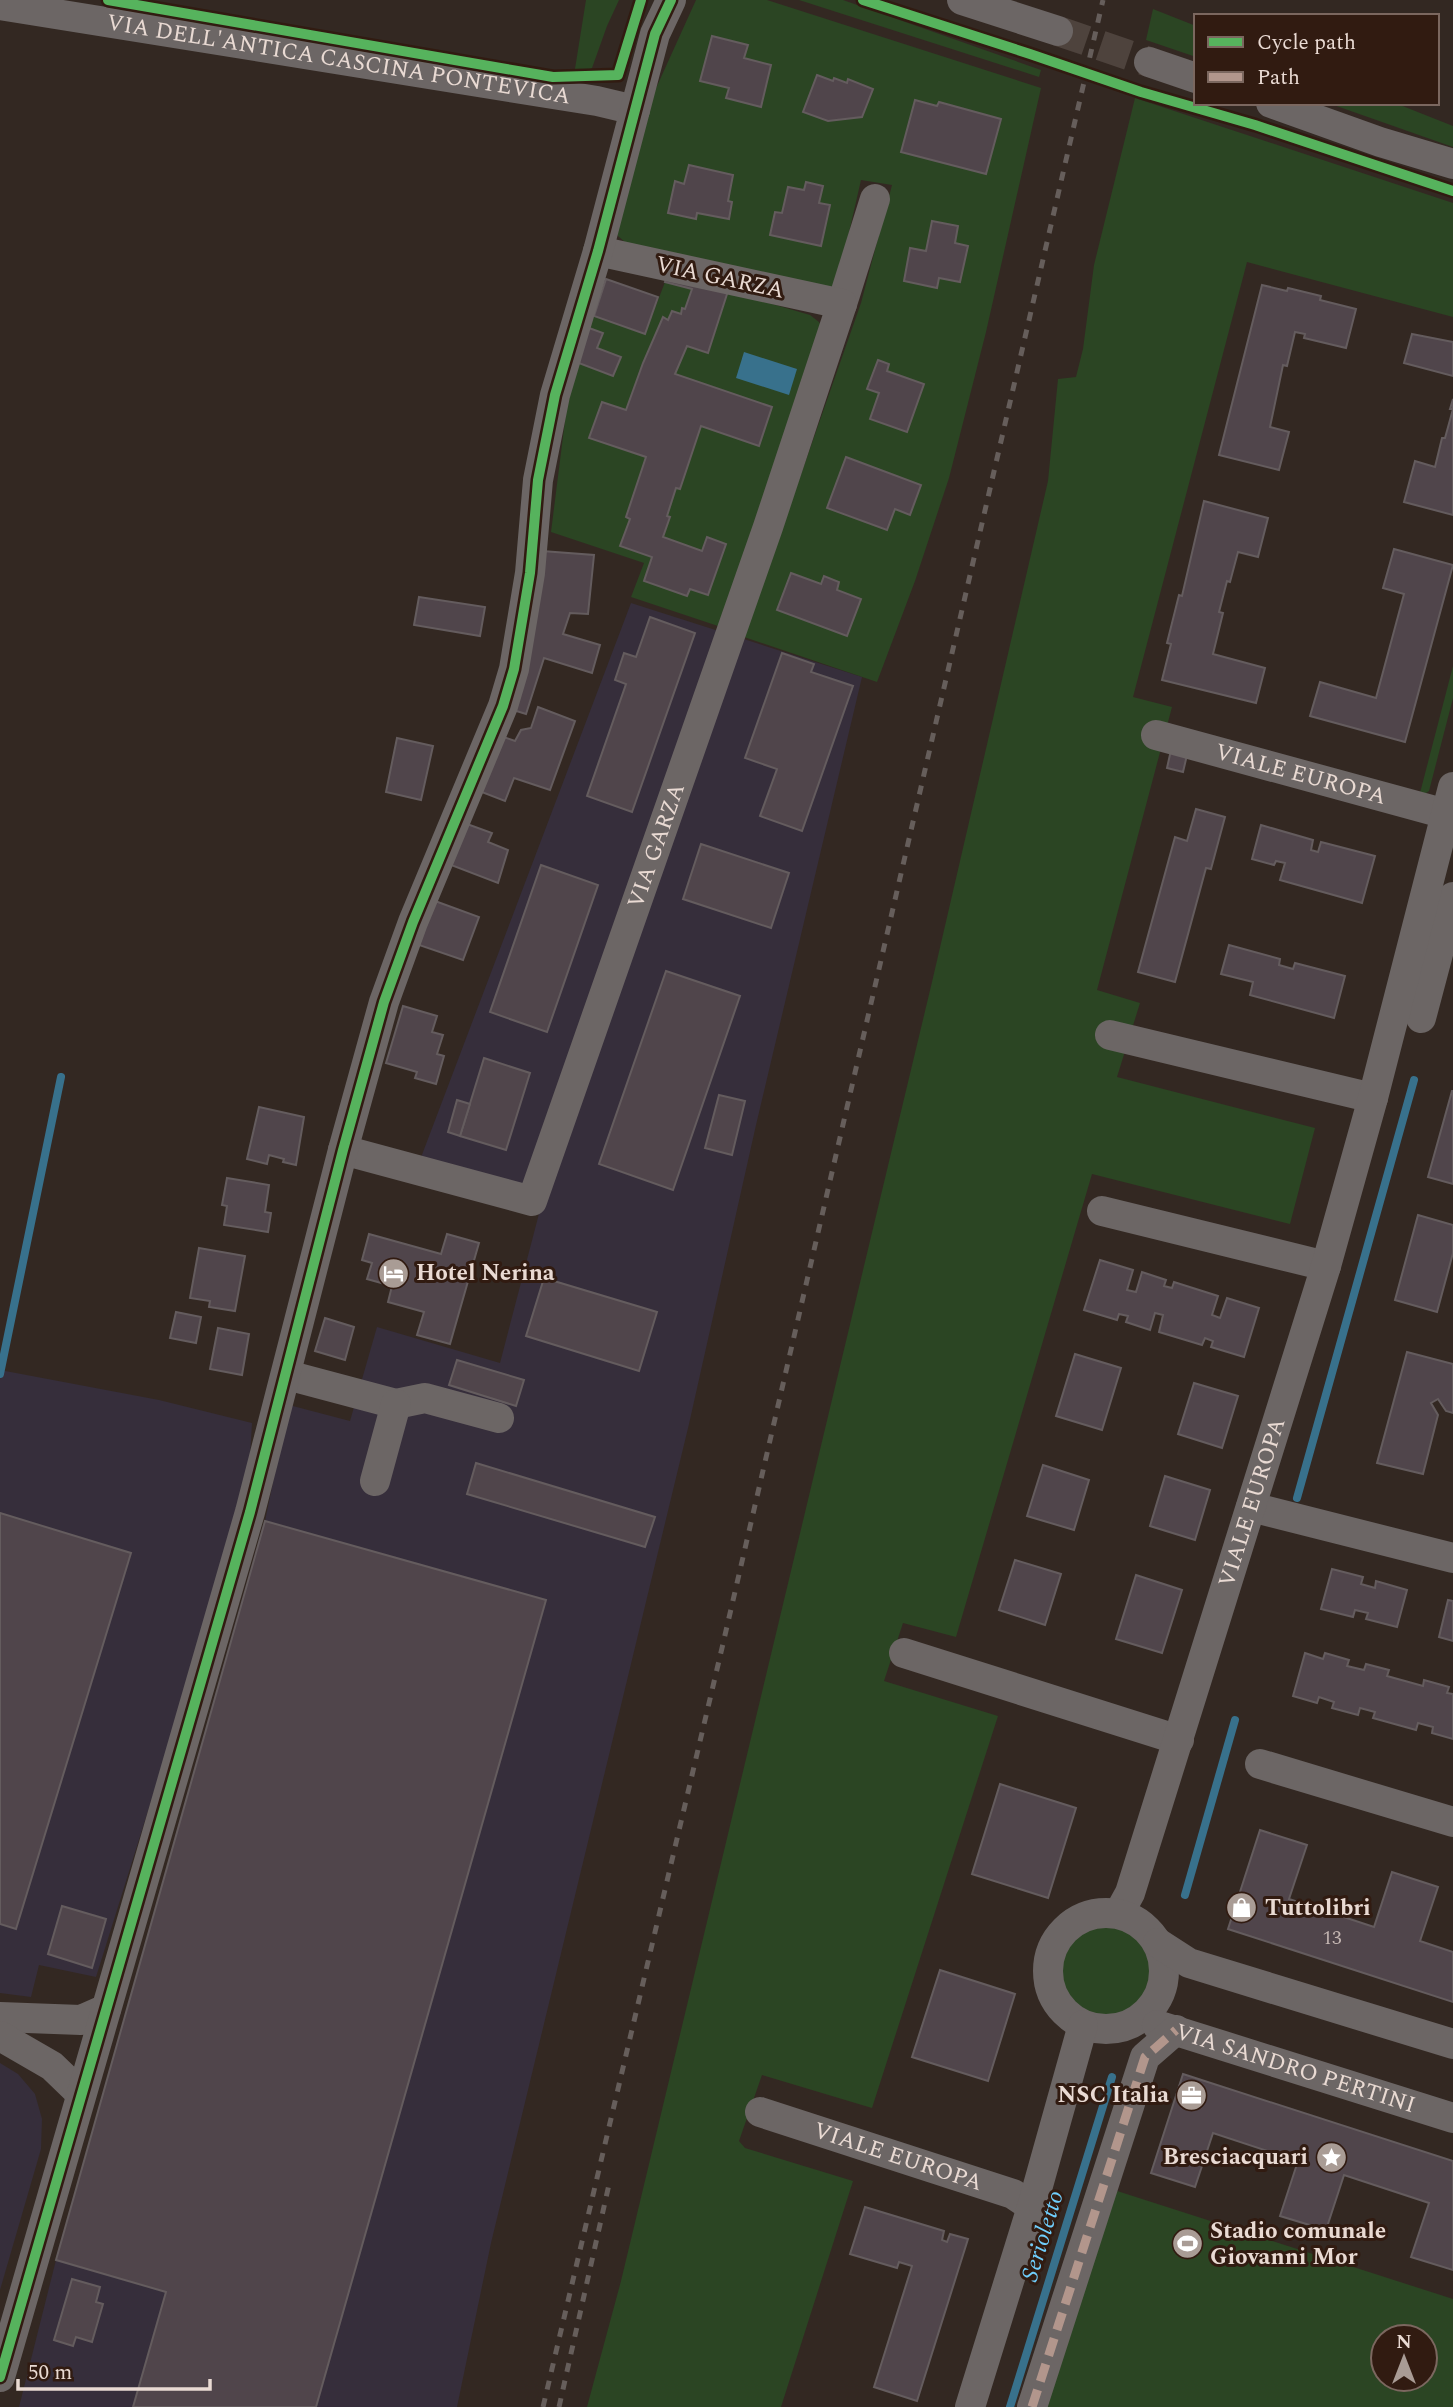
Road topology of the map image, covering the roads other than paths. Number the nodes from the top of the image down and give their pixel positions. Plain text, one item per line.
1 (671, 0) edge
2 (962, 0) edge
3 (0, 5) edge
4 (1058, 32) tunnel mouth
5 (1149, 62) tunnel mouth
6 (1194, 77) edge
7 (1277, 105) edge
8 (635, 110) junction
9 (1453, 164) edge
10 (875, 199) dead end
11 (598, 251) junction
12 (842, 304) junction
13 (1156, 736) dead end
14 (1450, 800) edge
15 (1453, 897) edge
16 (1422, 1018) dead end
17 (1110, 1035) dead end
18 (1373, 1098) junction
19 (343, 1150) junction
20 (1102, 1211) dead end
21 (1326, 1266) junction
22 (287, 1375) junction
23 (396, 1404) junction
24 (499, 1418) dead end
25 (375, 1481) dead end
26 (1251, 1507) junction
27 (1453, 1558) edge
28 (904, 1653) dead end
29 (1179, 1740) junction
30 (1260, 1764) dead end
31 (1453, 1822) edge
32 (1119, 1913) junction
33 (1158, 1943) junction
34 (106, 2009) junction
35 (0, 2017) edge
36 (1136, 2021) junction
37 (1083, 2025) junction
38 (1176, 2030) junction
39 (0, 2036) edge
40 (1453, 2044) edge
41 (80, 2094) junction
42 (760, 2112) dead end
43 (1453, 2118) edge
44 (1032, 2207) junction
45 (0, 2377) edge
46 (970, 2407) edge
47 (1032, 2407) edge

1 - 8 street
2 - 4 street
3 - 8 street, VIA DELL'ANTICA CASCINA PONTEVICA
5 - 6 street
7 - 9 street
8 - 11 street
10 - 12 street, VIA GARZA
11 - 12 street, VIA GARZA
11 - 19 street
12 - 19 street, VIA GARZA
13 - 14 street, VIALE EUROPA
14 - 18 street, VIALE EUROPA
15 - 16 street
17 - 18 street
18 - 21 street, VIALE EUROPA
19 - 22 street
20 - 21 street
21 - 26 street, VIALE EUROPA
22 - 23 street
22 - 34 street
23 - 24 street
23 - 25 street
26 - 27 street
26 - 29 street, VIALE EUROPA
28 - 29 street
29 - 32 street, VIALE EUROPA
30 - 31 street
32 - 33 street
32 - 37 street
33 - 36 street
33 - 40 street
34 - 35 street
34 - 41 street
36 - 37 street
36 - 38 street, VIA SANDRO PERTINI
37 - 44 street
38 - 43 street, VIA SANDRO PERTINI
38 - 47 street
39 - 41 street
41 - 45 street
42 - 44 street, VIALE EUROPA
44 - 46 street

